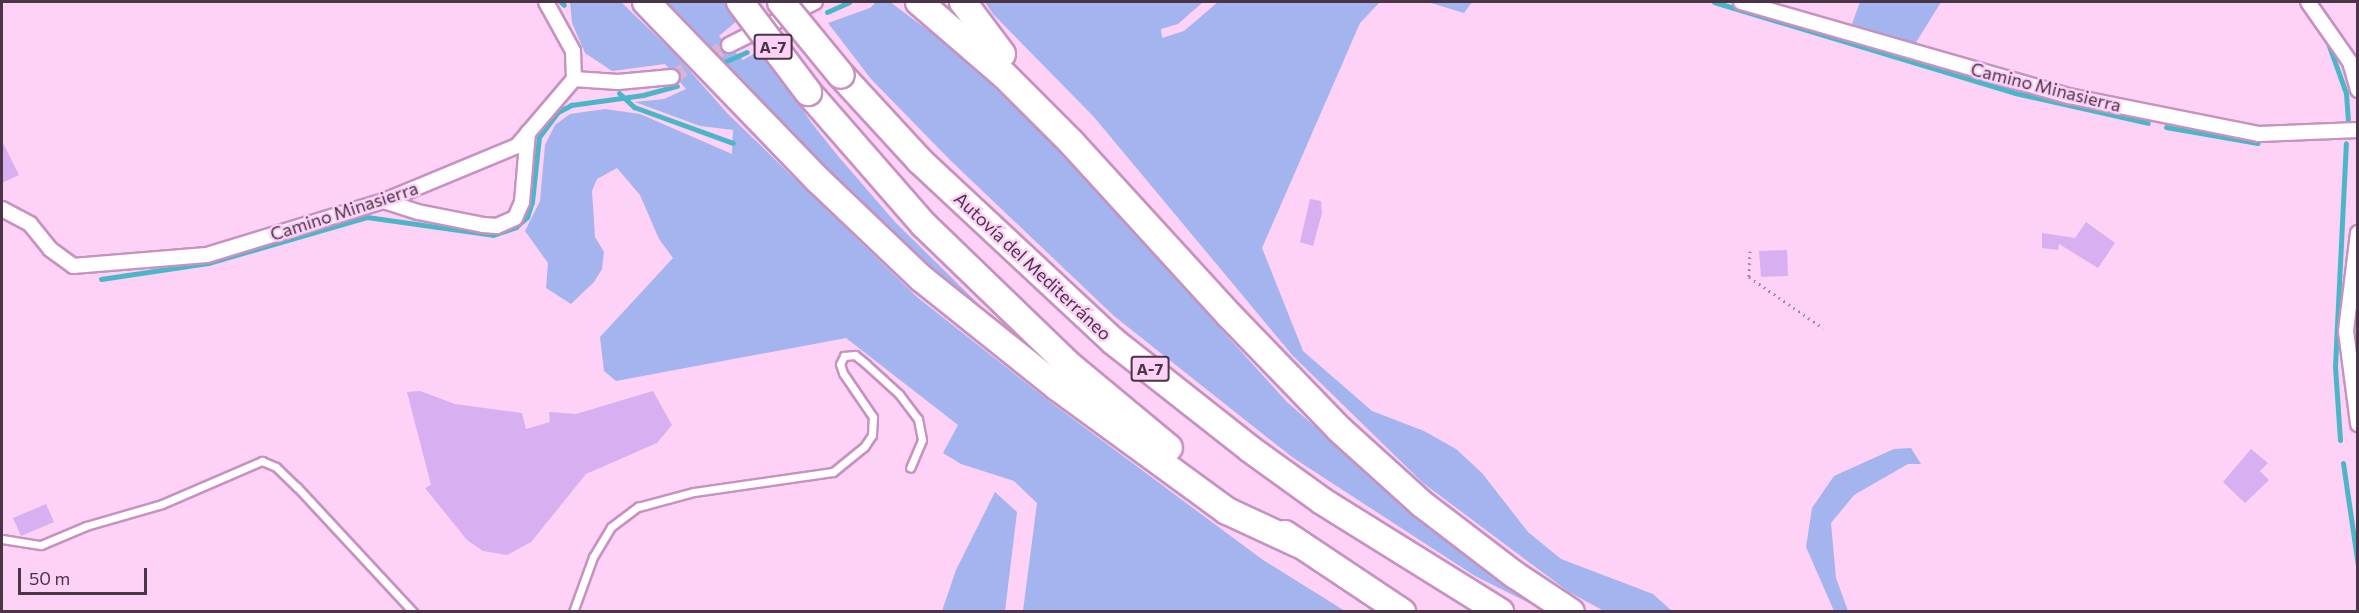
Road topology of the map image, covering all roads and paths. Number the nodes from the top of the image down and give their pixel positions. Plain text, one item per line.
1 (546, 2) edge
2 (646, 2) edge
3 (740, 2) edge
4 (781, 2) edge
5 (815, 2) edge
6 (919, 2) edge
7 (963, 2) edge
8 (1741, 2) edge
9 (2308, 2) edge
10 (729, 45) tunnel mouth
11 (672, 77) tunnel mouth
12 (574, 79) junction
13 (2358, 90) edge
14 (2358, 130) edge
15 (528, 132) junction
16 (1071, 142) junction
17 (384, 201) junction
18 (2, 209) edge
19 (2358, 233) edge
20 (1750, 251) dead end
21 (1823, 328) dead end
22 (2358, 424) edge
23 (910, 468) dead end
24 (2, 539) edge
25 (1298, 544) junction
26 (413, 612) edge
27 (573, 612) edge
28 (1402, 612) edge
29 (1500, 612) edge
30 (1571, 612) edge

1 - 12 street
2 - 25 highway
3 - 25 highway, A-7, bridge
4 - 29 highway, Autovía del Mediterráneo / A-7, bridge
5 - 10 street
6 - 16 highway
7 - 16 highway
8 - 14 street, Camino Minasierra
9 - 13 street
11 - 12 street
12 - 15 street, Camino Minasierra
15 - 17 street, Camino Minasierra
15 - 17 street
16 - 30 highway
17 - 18 street, Camino Minasierra
19 - 22 street
20 - 21 path
23 - 27 lane
24 - 26 lane
25 - 28 highway, A-7

